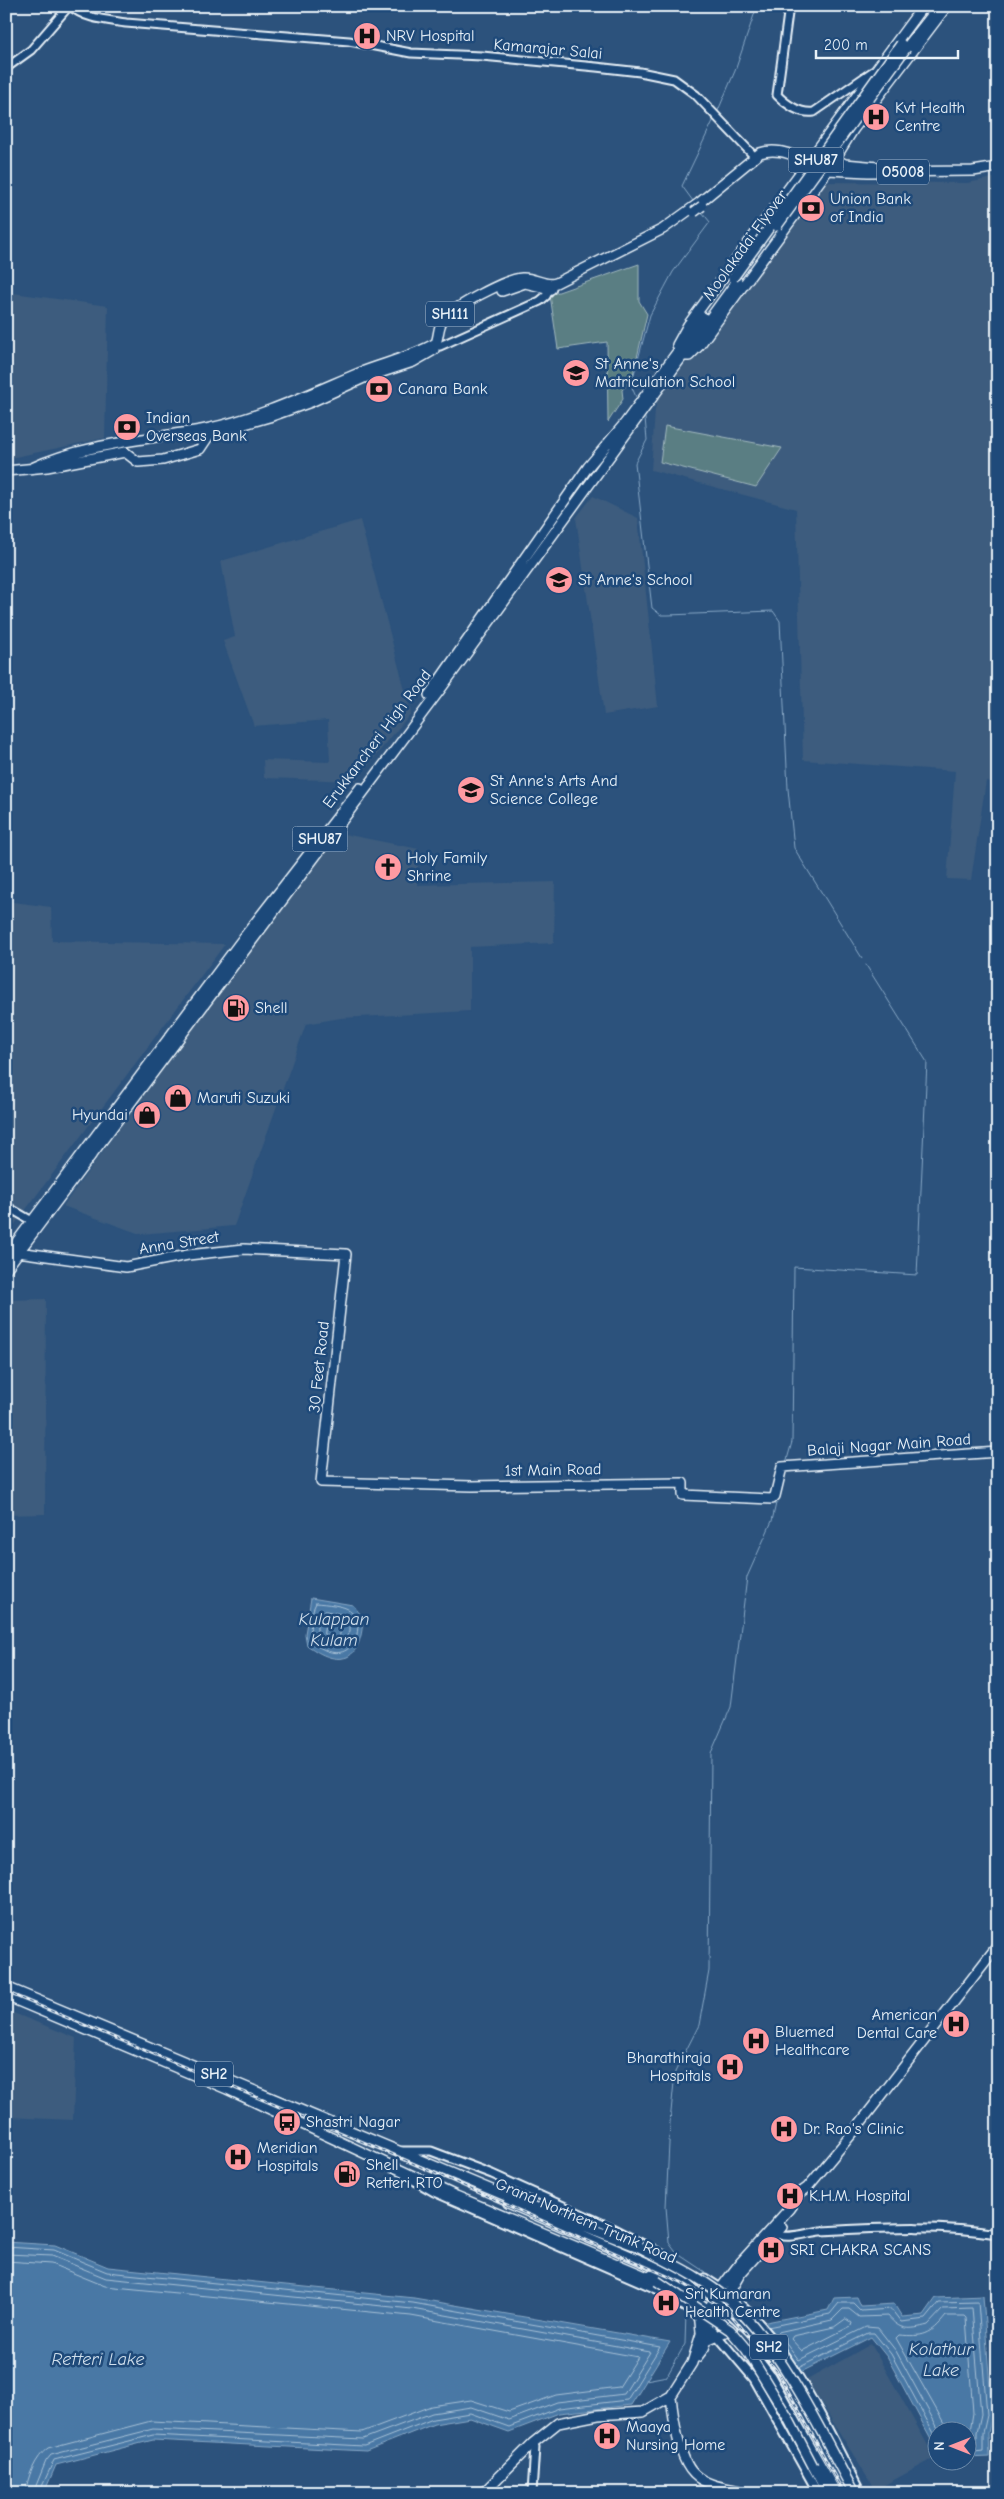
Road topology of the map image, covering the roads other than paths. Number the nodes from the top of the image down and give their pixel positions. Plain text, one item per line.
1 (70, 6) edge
2 (789, 6) edge
3 (923, 6) edge
4 (931, 6) edge
5 (939, 6) edge
6 (946, 6) edge
7 (904, 46) junction
8 (6, 68) edge
9 (874, 71) junction
10 (838, 119) junction
11 (853, 130) junction
12 (755, 156) junction
13 (834, 159) junction
14 (998, 162) edge
15 (807, 163) junction
16 (998, 167) edge
17 (978, 168) junction
18 (828, 170) junction
19 (790, 185) junction
20 (808, 197) junction
21 (697, 207) junction
22 (552, 287) junction
23 (440, 346) junction
24 (679, 355) junction
25 (628, 425) junction
26 (32, 468) junction
27 (6, 471) edge
28 (285, 891) junction
29 (6, 1206) edge
30 (32, 1221) junction
31 (18, 1252) junction
32 (346, 1254) joint
33 (6, 1256) edge
34 (6, 1268) edge
35 (998, 1452) edge
36 (321, 1482) joint
37 (774, 1498) joint
38 (998, 1945) edge
39 (6, 1987) edge
40 (6, 1996) edge
41 (401, 2152) junction
42 (422, 2161) junction
43 (403, 2170) junction
44 (414, 2176) junction
45 (807, 2188) junction
46 (776, 2233) junction
47 (998, 2234) edge
48 (665, 2255) junction
49 (676, 2262) junction
50 (648, 2263) junction
51 (659, 2268) junction
52 (724, 2290) junction
53 (698, 2301) junction
54 (719, 2301) junction
55 (709, 2308) junction
56 (748, 2310) junction
57 (717, 2315) junction
58 (698, 2316) junction
59 (744, 2324) junction
60 (711, 2329) junction
61 (732, 2329) junction
62 (704, 2337) junction
63 (671, 2396) junction
64 (533, 2443) junction
65 (854, 2492) edge
66 (483, 2493) edge
67 (532, 2493) edge
68 (748, 2493) edge
69 (818, 2493) edge
70 (827, 2493) edge
71 (836, 2493) edge

1 - 8 street
1 - 12 street, Kamarajar Salai
2 - 9 street
3 - 9 main road
4 - 7 main road, Moolakadai Flyover / SHU87
5 - 7 main road, Moolakadai Flyover / SHU87
6 - 11 main road
7 - 24 main road, Moolakadai Flyover / SHU87, bridge
9 - 10 main road
10 - 11 main road
10 - 15 main road
11 - 13 main road
12 - 15 main road
12 - 21 main road
13 - 17 main road, O5008
13 - 18 main road
14 - 17 main road
15 - 19 main road
15 - 21 main road
16 - 17 main road
17 - 18 main road, O5008
18 - 20 main road
19 - 20 main road
19 - 24 main road
20 - 24 main road
21 - 22 main road
22 - 23 street
22 - 23 main road, SH111
22 - 26 main road, SH111
23 - 26 main road, SH111
24 - 25 main road, Erukkancheri High Road / SHU87
24 - 25 main road, SHU87
25 - 28 main road, Erukkancheri High Road / SHU87
26 - 27 main road, SH111
28 - 30 main road, Erukkancheri High Road / SHU87
28 - 31 main road, SHU87
29 - 30 street
30 - 33 main road, Erukkancheri High Road / SHU87
31 - 32 main road, Anna Street
31 - 34 main road, SHU87
32 - 36 main road, 30 Feet Road
35 - 37 main road, Balaji Nagar Main Road
36 - 37 main road, 1st Main Road
38 - 45 main road
39 - 41 main road, SH2
40 - 43 main road, SH2
41 - 42 main road, SH2
41 - 48 street
42 - 50 main road, Grand Northern Trunk Road
42 - 65 main road, SH2, bridge
43 - 44 main road, SH2
43 - 58 street
44 - 53 main road, Grand Northern Trunk Road
44 - 70 main road, SH2, bridge
45 - 46 main road
45 - 52 main road
46 - 47 street
46 - 52 main road
48 - 49 street
48 - 50 main road
49 - 51 main road
49 - 52 street
50 - 51 main road, Grand Northern Trunk Road
51 - 54 main road, Grand Northern Trunk Road
52 - 54 main road
52 - 56 street
53 - 55 main road, Grand Northern Trunk Road
53 - 58 main road
54 - 55 main road
54 - 57 main road
54 - 59 main road, Grand Northern Trunk Road
55 - 57 main road, Grand Northern Trunk Road
55 - 60 main road
56 - 59 main road
56 - 65 street
57 - 60 main road
57 - 61 main road, Grand Northern Trunk Road
58 - 60 street
58 - 62 main road
59 - 65 main road, Grand Northern Trunk Road
60 - 61 main road
60 - 62 main road
60 - 69 street
61 - 71 main road, Grand Northern Trunk Road
62 - 63 main road
63 - 64 main road
63 - 68 main road
64 - 66 main road
64 - 67 street

